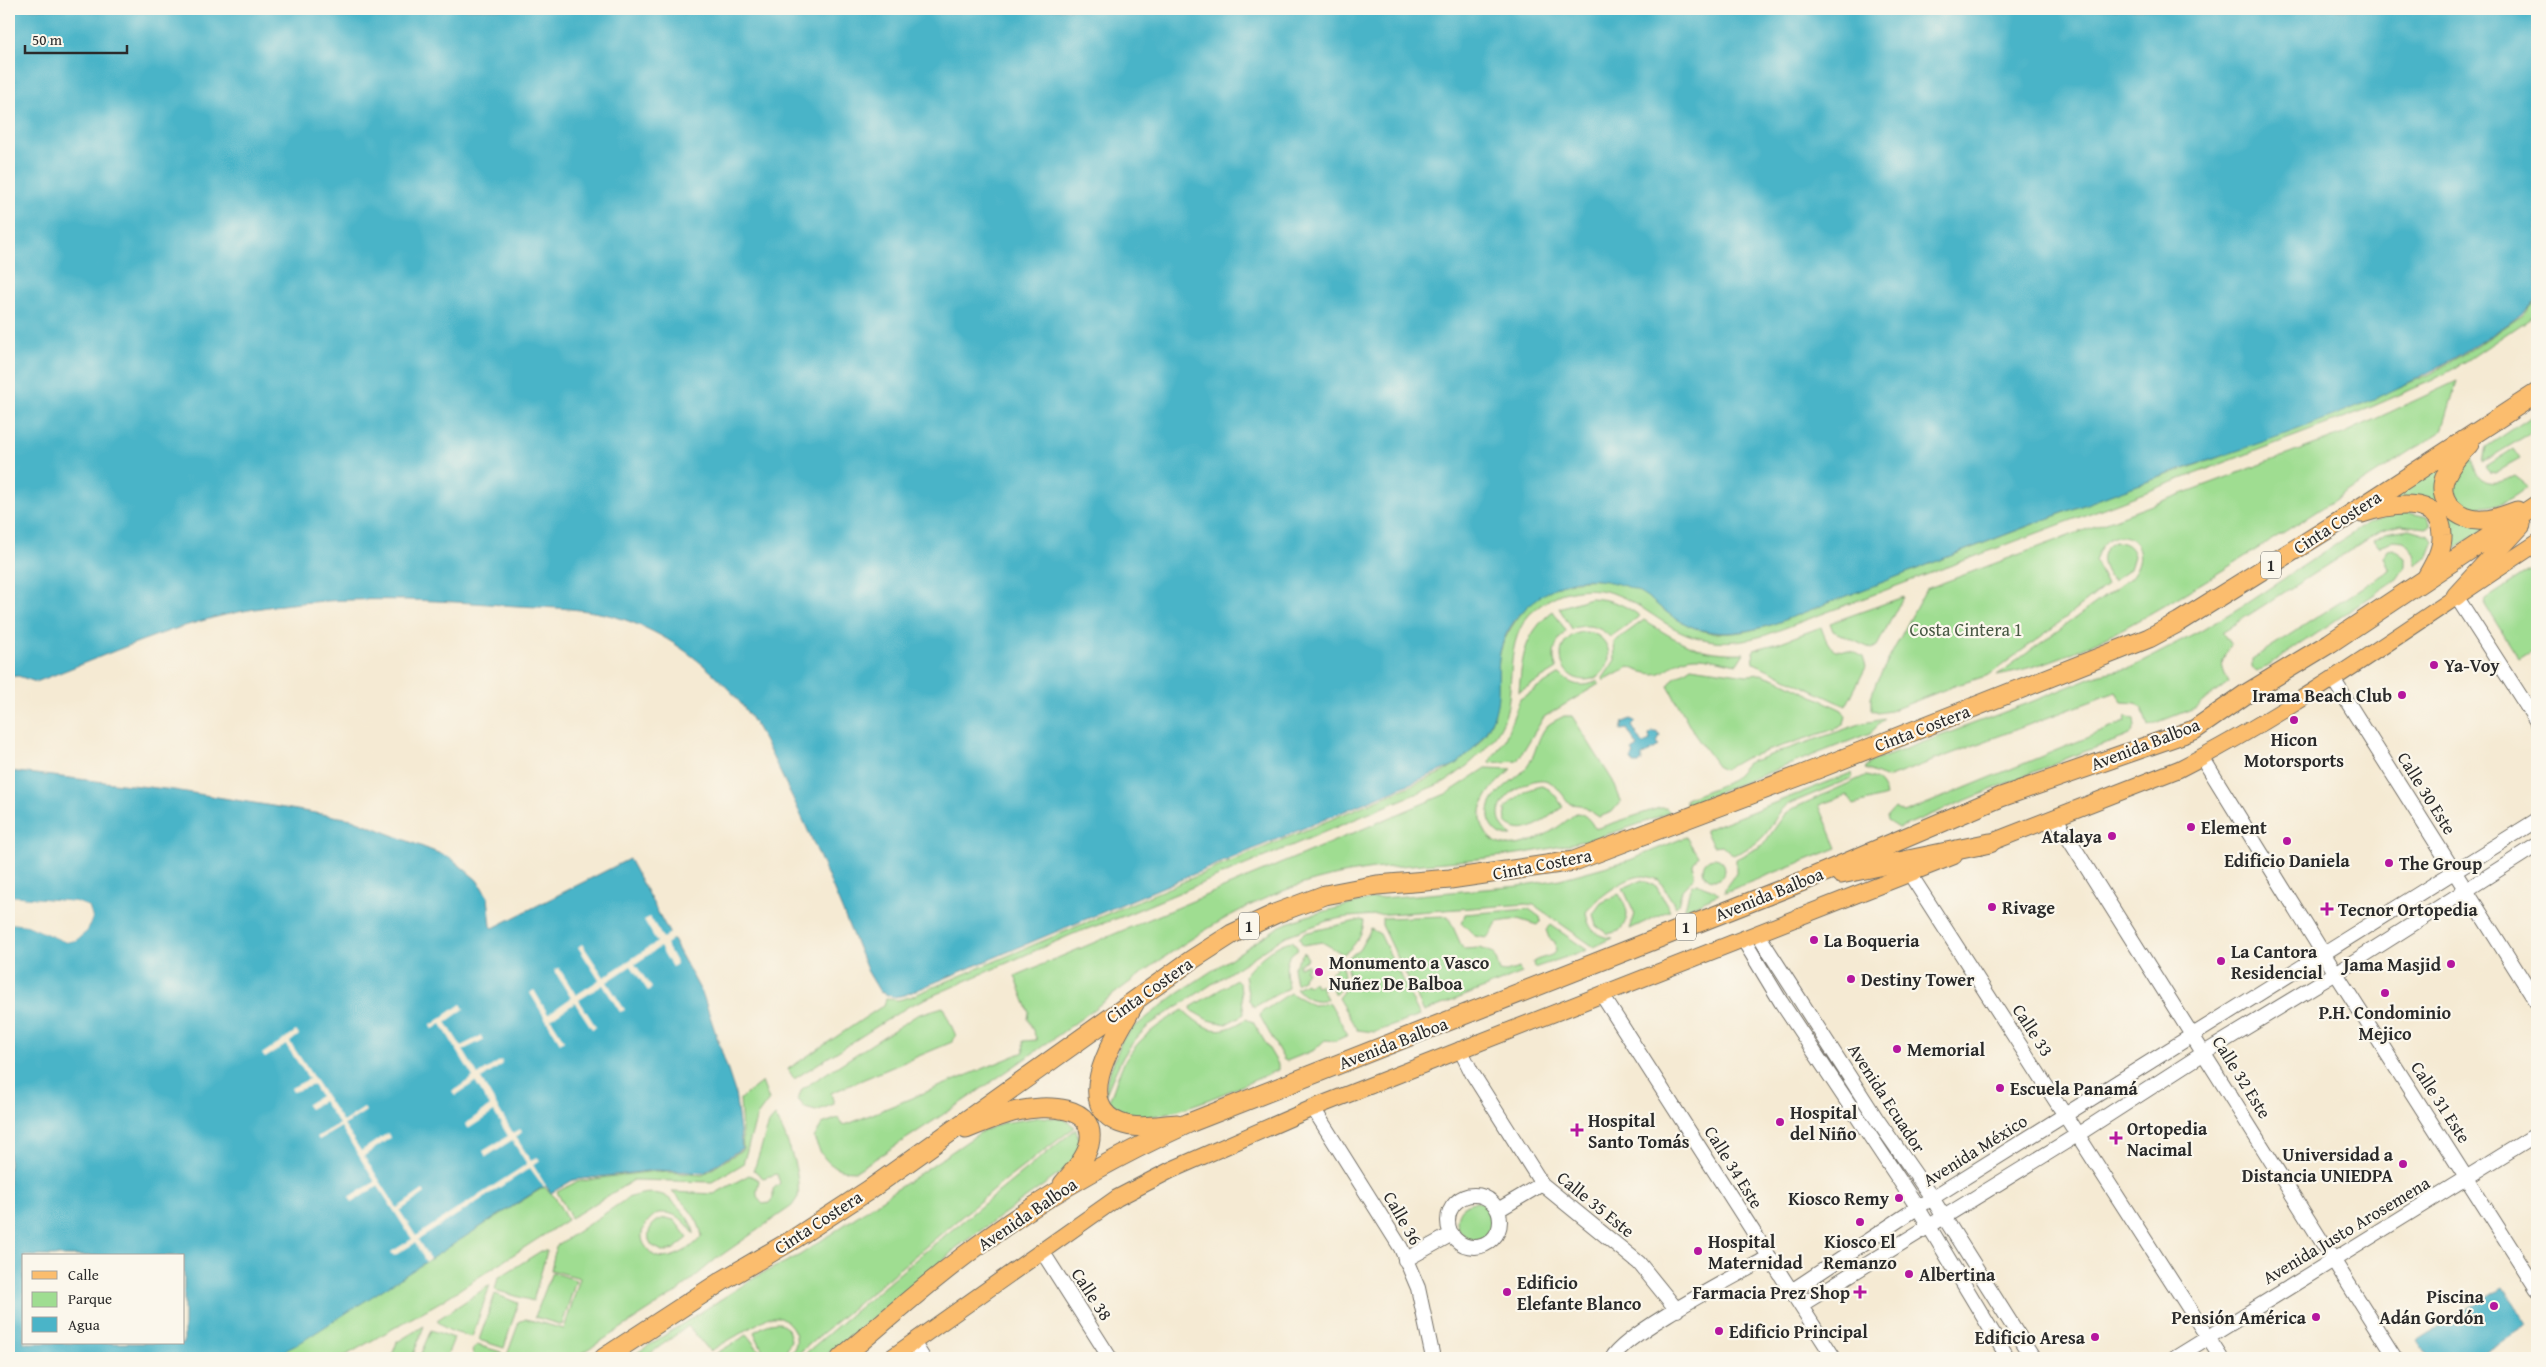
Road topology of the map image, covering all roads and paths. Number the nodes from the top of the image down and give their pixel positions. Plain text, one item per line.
1 (2537, 393) edge
2 (2481, 430) junction
3 (2537, 505) edge
4 (2342, 520) junction
5 (2537, 543) edge
6 (2426, 580) junction
7 (2456, 596) junction
8 (2333, 679) junction
9 (2537, 722) edge
10 (2202, 757) junction
11 (2055, 817) junction
12 (2537, 820) edge
13 (1990, 843) junction
14 (2537, 845) edge
15 (2455, 873) junction
16 (1910, 874) junction
17 (1806, 880) junction
18 (2466, 891) junction
19 (1750, 936) junction
20 (2323, 953) junction
21 (2336, 973) junction
22 (1602, 995) junction
23 (1136, 999) junction
24 (2537, 1003) edge
25 (2194, 1035) junction
26 (1460, 1049) junction
27 (2204, 1053) junction
28 (1313, 1108) junction
29 (2066, 1116) junction
30 (1189, 1123) junction
31 (2537, 1134) edge
32 (2077, 1135) junction
33 (938, 1141) junction
34 (2468, 1178) junction
35 (1542, 1184) junction
36 (1058, 1191) junction
37 (1932, 1198) junction
38 (1918, 1208) junction
39 (1498, 1210) junction
40 (1943, 1216) junction
41 (1929, 1224) junction
42 (1452, 1234) junction
43 (1042, 1251) junction
44 (1769, 1258) junction
45 (2333, 1259) junction
46 (1405, 1260) junction
47 (2537, 1289) edge
48 (1790, 1292) junction
49 (1801, 1305) junction
50 (1677, 1310) junction
51 (2208, 1337) junction
52 (913, 1342) junction
53 (604, 1358) edge
54 (841, 1358) edge
55 (891, 1358) edge
56 (923, 1358) edge
57 (1110, 1358) edge
58 (1433, 1358) edge
59 (1612, 1358) edge
60 (1834, 1358) edge
61 (2008, 1358) edge
62 (2033, 1358) edge
63 (2175, 1358) edge
64 (2221, 1358) edge
65 (2396, 1358) edge

1 - 2 highway, Cinta Costera / 1
2 - 3 highway
2 - 4 highway, Cinta Costera / 1
3 - 6 highway, Avenida Balboa / 1
3 - 7 highway
4 - 6 highway
4 - 23 highway, Cinta Costera / 1
5 - 7 main road, Avenida Balboa / 1
6 - 17 highway, Avenida Balboa / 1
7 - 8 main road, Avenida Balboa / 1
7 - 9 street
8 - 10 main road, Avenida Balboa / 1
8 - 15 street, Calle 30 Este
10 - 11 main road, Avenida Balboa / 1
10 - 20 street, Calle 31 Este
11 - 13 main road, Avenida Balboa / 1
11 - 25 street, Calle 32 Este
12 - 15 street, Avenida México
13 - 16 main road, Avenida Balboa / 1
13 - 17 highway
14 - 18 street
15 - 18 street, Calle 30 Este
15 - 20 street, Avenida México
16 - 19 main road, Avenida Balboa / 1
16 - 29 street, Calle 33
17 - 30 highway, Avenida Balboa / 1
18 - 21 street
18 - 24 street, Calle 30 Este
19 - 22 main road, Avenida Balboa / 1
19 - 37 street, Avenida Ecuador
19 - 38 street, Avenida Ecuador
20 - 21 street, Calle 31 Este
20 - 25 street, Avenida México
21 - 27 street
21 - 34 street, Calle 31 Este
22 - 26 main road, Avenida Balboa / 1
22 - 44 street, Calle 34 Este
23 - 30 highway
23 - 33 highway, Cinta Costera / 1
25 - 27 street, Calle 32 Este
25 - 29 street, Avenida México
26 - 28 main road, Avenida Balboa / 1
26 - 35 street, Calle 35 Este
27 - 32 street
27 - 45 street, Calle 32 Este
28 - 43 main road, Avenida Balboa / 1
28 - 46 street, Calle 36
29 - 32 street, Calle 33
29 - 37 street, Avenida México
30 - 36 highway, Avenida Balboa / 1
31 - 34 street, Avenida Justo Arosemena
32 - 40 street
32 - 51 street, Calle 33
33 - 36 highway
33 - 53 highway, Cinta Costera / 1
34 - 45 street, Avenida Justo Arosemena
34 - 47 street, Calle 31 Este
35 - 39 street
35 - 50 street, Calle 35 Este
36 - 54 highway, Avenida Balboa / 1
37 - 38 street, Avenida México
37 - 40 street, Avenida Ecuador
38 - 41 street, Avenida Ecuador
38 - 48 street, Avenida México
39 - 42 street
39 - 42 street
40 - 41 street
40 - 62 street, Avenida Ecuador
41 - 49 street
41 - 61 street, Avenida Ecuador
42 - 46 street
43 - 52 main road, Avenida Balboa / 1
43 - 57 street, Calle 38
44 - 48 street, Calle 34 Este
44 - 50 street
45 - 51 street, Avenida Justo Arosemena
45 - 65 street, Calle 32 Este
46 - 58 street, Calle 36
48 - 49 street, Calle 34 Este
49 - 60 street, Calle 34 Este
50 - 59 street
51 - 63 street, Avenida Justo Arosemena
51 - 64 street, Calle 33
52 - 55 main road, Avenida Balboa / 1
52 - 56 street

